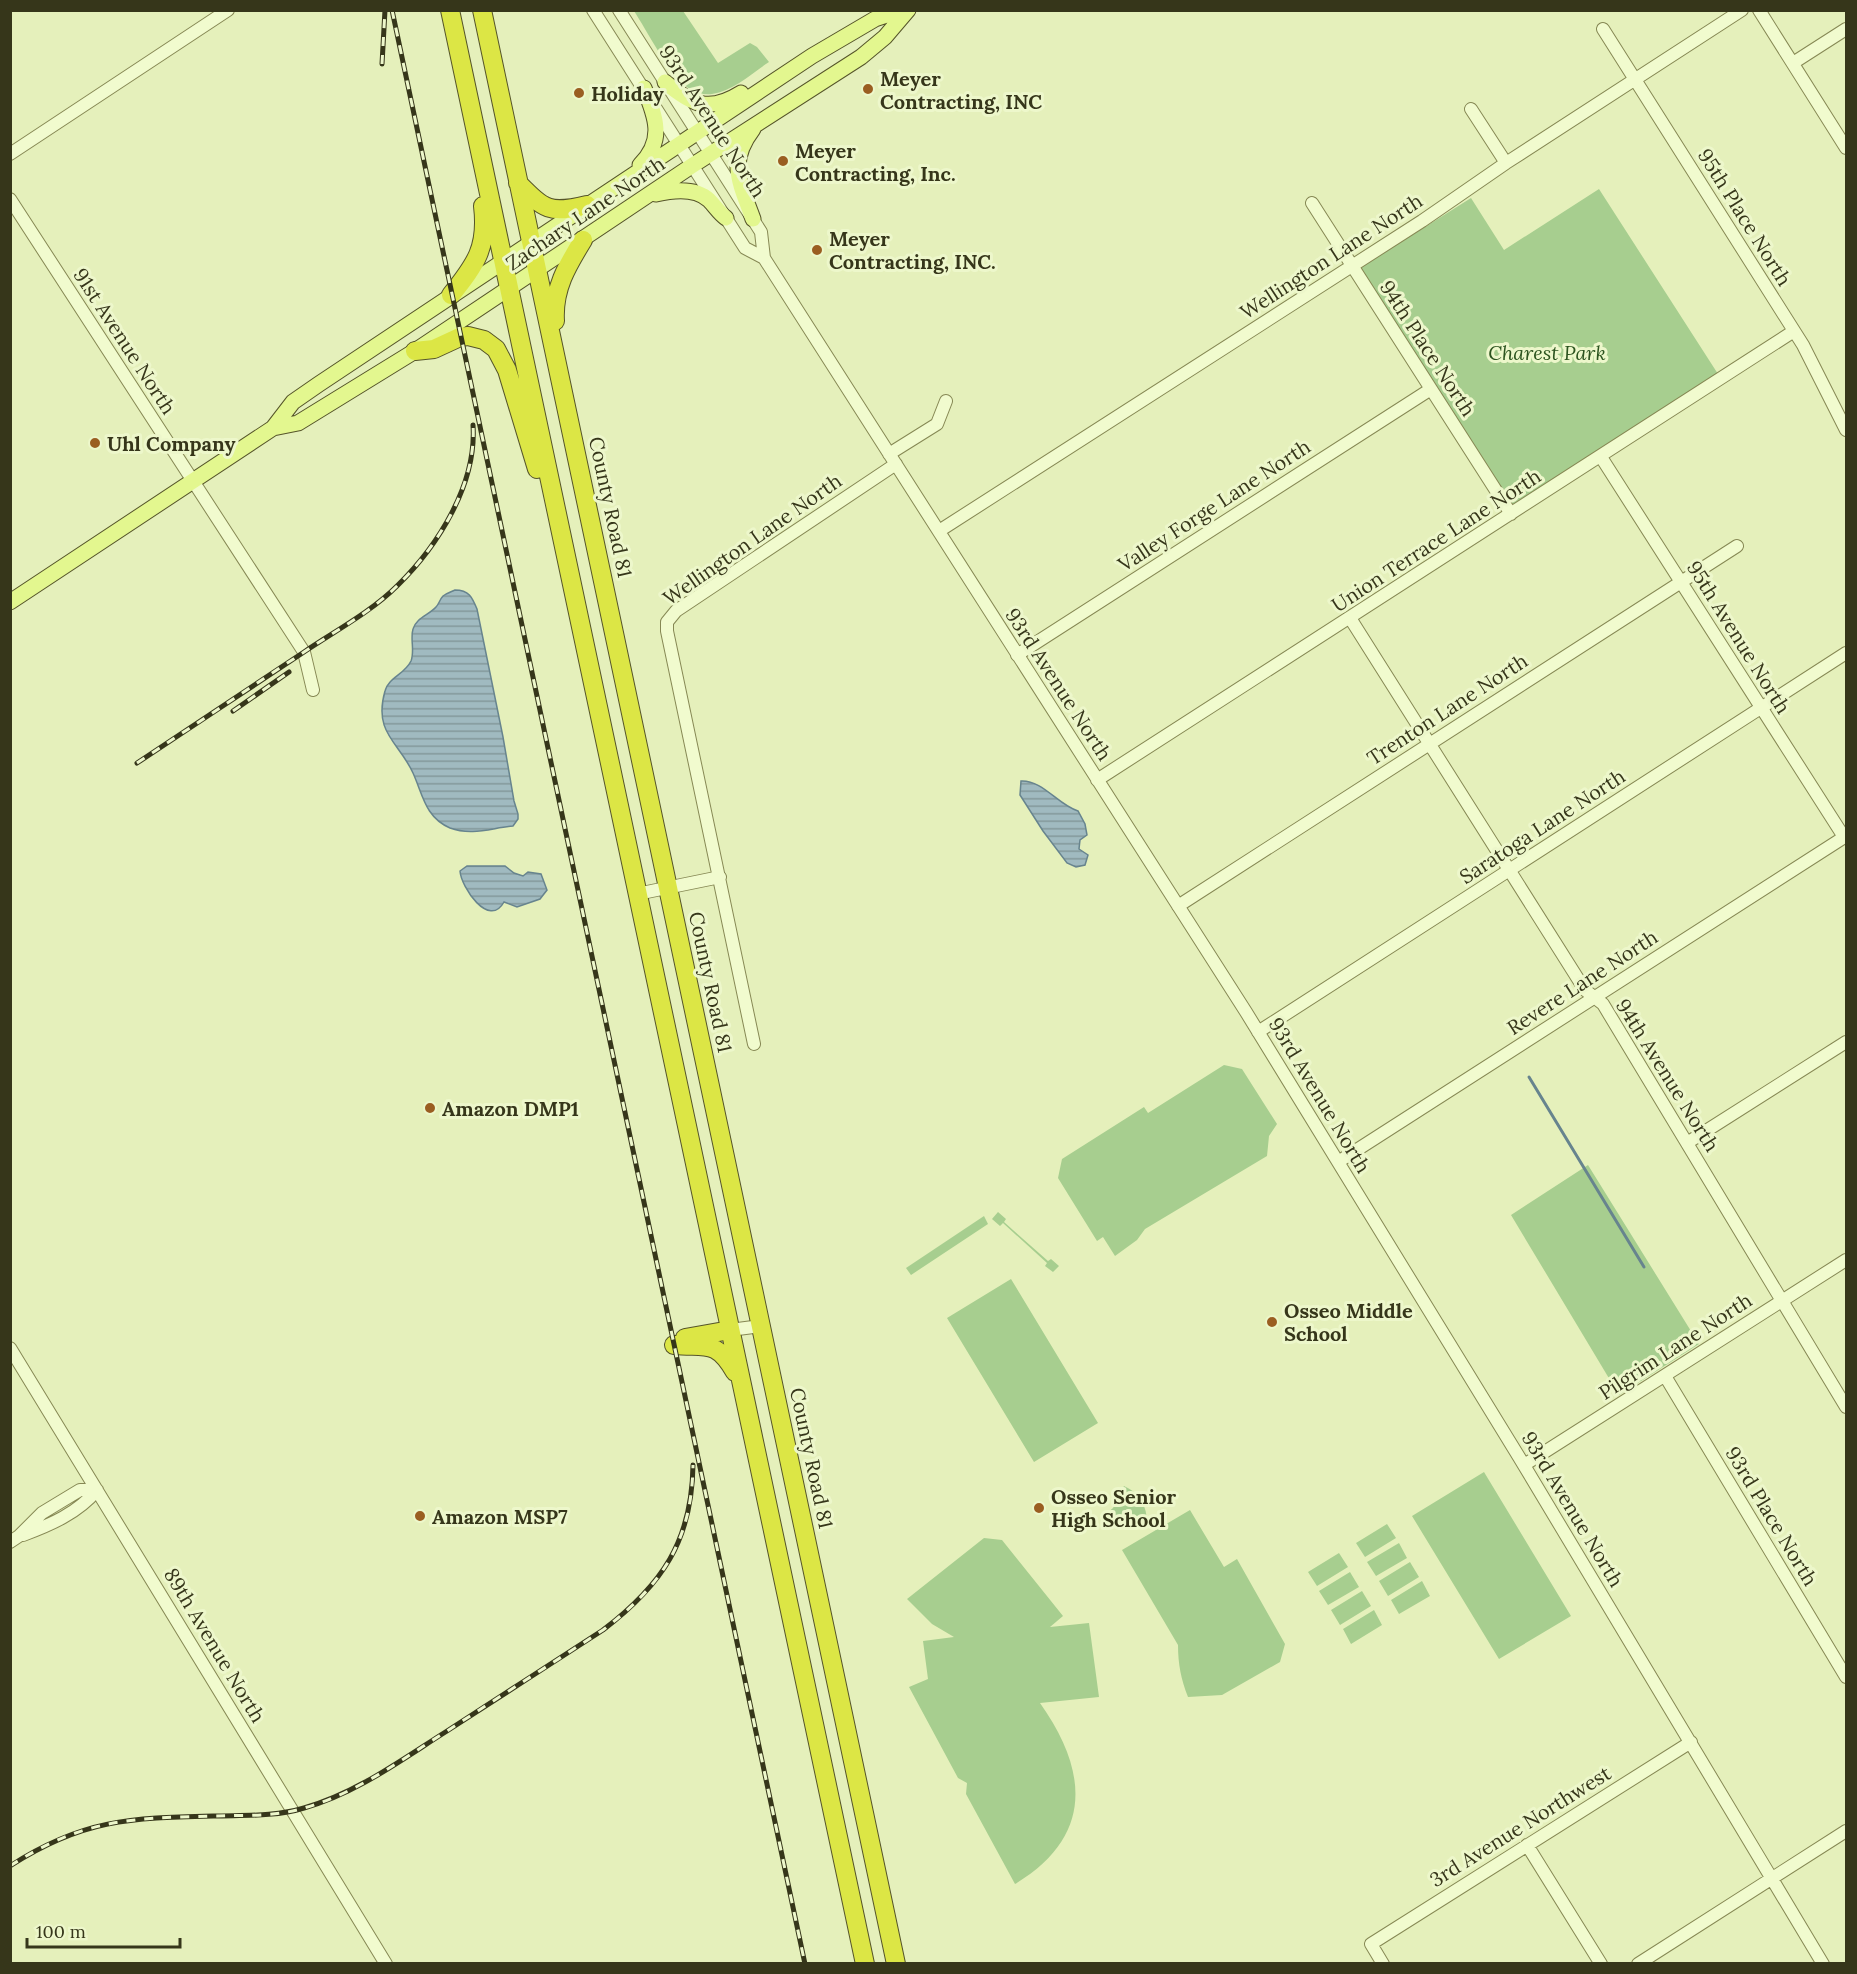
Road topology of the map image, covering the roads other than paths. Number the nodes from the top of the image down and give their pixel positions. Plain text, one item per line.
1 (228, 10) edge
2 (450, 10) edge
3 (482, 10) edge
4 (593, 10) edge
5 (619, 10) edge
6 (902, 10) edge
7 (908, 10) edge
8 (1742, 10) edge
9 (1759, 10) edge
10 (1603, 29) dead end
11 (1846, 29) edge
12 (812, 56) junction
13 (1792, 63) junction
14 (1635, 80) junction
15 (665, 82) junction
16 (644, 88) junction
17 (1471, 109) dead end
18 (473, 118) junction
19 (756, 124) junction
20 (697, 132) junction
21 (680, 144) junction
22 (1846, 148) edge
23 (10, 154) edge
24 (711, 154) junction
25 (1506, 163) junction
26 (693, 165) junction
27 (629, 177) junction
28 (518, 183) junction
29 (645, 198) junction
30 (10, 199) edge
31 (1312, 203) dead end
32 (587, 205) junction
33 (726, 218) junction
34 (753, 219) junction
35 (583, 240) junction
36 (531, 243) junction
37 (764, 258) junction
38 (504, 262) junction
39 (1352, 266) junction
40 (536, 270) junction
41 (510, 289) junction
42 (451, 295) junction
43 (1794, 331) junction
44 (416, 351) junction
45 (1431, 389) junction
46 (946, 401) dead end
47 (273, 428) junction
48 (1846, 430) edge
49 (574, 438) junction
50 (1601, 457) junction
51 (893, 459) junction
52 (192, 481) junction
53 (1511, 514) junction
54 (939, 531) junction
55 (1737, 546) dead end
56 (566, 554) junction
57 (1680, 581) junction
58 (10, 602) edge
59 (1350, 618) junction
60 (1846, 653) edge
61 (1017, 655) junction
62 (312, 690) dead end
63 (1761, 708) junction
64 (1429, 743) junction
65 (1097, 780) junction
66 (1845, 837) edge
67 (1509, 870) junction
68 (720, 877) junction
69 (668, 888) junction
70 (637, 894) junction
71 (1178, 906) junction
72 (1594, 997) junction
73 (1258, 1032) junction
74 (1846, 1042) edge
75 (754, 1044) dead end
76 (1687, 1143) junction
77 (1338, 1162) junction
78 (1846, 1260) edge
79 (1782, 1300) junction
80 (761, 1326) junction
81 (730, 1330) junction
82 (10, 1347) edge
83 (1665, 1376) junction
84 (741, 1386) junction
85 (1846, 1407) edge
86 (1524, 1465) junction
87 (97, 1490) junction
88 (15, 1539) edge
89 (1846, 1677) edge
90 (1691, 1742) junction
91 (1846, 1831) edge
92 (1527, 1845) junction
93 (1773, 1879) junction
94 (386, 1964) edge
95 (865, 1964) edge
96 (896, 1964) edge
97 (1383, 1964) edge
98 (1601, 1964) edge
99 (1638, 1964) edge
100 (1823, 1964) edge

1 - 23 street
2 - 18 highway
3 - 28 highway, County Road 81
4 - 16 street, 93rd Avenue North
5 - 15 street, 93rd Avenue North
6 - 12 main road, Zachary Lane North
7 - 19 main road, Zachary Lane North
8 - 14 street, Wellington Lane North
9 - 13 street
10 - 14 street, 95th Place North
11 - 13 street
12 - 15 main road
12 - 20 main road, Zachary Lane North
13 - 22 street
14 - 25 street, Wellington Lane North
14 - 43 street, 95th Place North
15 - 20 street, 93rd Avenue North
16 - 21 street, 93rd Avenue North
16 - 27 main road
17 - 25 street
18 - 38 highway
18 - 42 highway
19 - 24 main road, Zachary Lane North
19 - 34 main road
20 - 21 main road, Zachary Lane North
20 - 24 street, 93rd Avenue North
21 - 26 street, 93rd Avenue North
21 - 27 main road, Zachary Lane North
24 - 26 main road, Zachary Lane North
24 - 34 street, 93rd Avenue North
25 - 39 street, Wellington Lane North
26 - 29 main road, Zachary Lane North
26 - 33 street, 93rd Avenue North
27 - 32 main road, Zachary Lane North
28 - 32 highway
28 - 36 highway, County Road 81
29 - 33 main road
29 - 35 main road, Zachary Lane North
30 - 52 street, 91st Avenue North
31 - 39 street, 94th Place North
32 - 36 main road, Zachary Lane North
33 - 37 street, 93rd Avenue North
34 - 37 street, 93rd Avenue North
35 - 40 main road, Zachary Lane North
35 - 49 highway
36 - 38 main road, Zachary Lane North
36 - 40 highway, County Road 81
37 - 51 street, 93rd Avenue North
38 - 41 highway
38 - 42 main road, Zachary Lane North
39 - 45 street, 94th Place North
39 - 54 street, Wellington Lane North
40 - 41 main road, Zachary Lane North
40 - 49 highway, County Road 81
41 - 44 main road, Zachary Lane North
41 - 56 highway
42 - 47 main road, Zachary Lane North
43 - 48 street, 95th Place North
43 - 50 street, Union Terrace Lane North
44 - 47 main road, Zachary Lane North
44 - 56 highway
45 - 53 street, 94th Place North
45 - 61 street, Valley Forge Lane North
46 - 51 street, Wellington Lane North
47 - 52 main road, Zachary Lane North
49 - 69 highway, County Road 81
50 - 53 street, Union Terrace Lane North
50 - 57 street, 95th Avenue North
51 - 54 street, 93rd Avenue North
51 - 68 street, Wellington Lane North
52 - 58 main road, Zachary Lane North
52 - 62 street, 91st Avenue North
53 - 59 street, Union Terrace Lane North
54 - 61 street, 93rd Avenue North
55 - 57 street, Trenton Lane North
56 - 70 highway
57 - 63 street, 95th Avenue North
57 - 64 street, Trenton Lane North
59 - 64 street, 94th Avenue North
59 - 65 street, Union Terrace Lane North
60 - 63 street, Saratoga Lane North
61 - 65 street, 93rd Avenue North
63 - 66 street, 95th Avenue North
63 - 67 street, Saratoga Lane North
64 - 67 street, 94th Avenue North
64 - 71 street, Trenton Lane North
65 - 71 street, 93rd Avenue North
66 - 72 street, Revere Lane North
67 - 72 street, 94th Avenue North
67 - 73 street, Saratoga Lane North
68 - 69 street
68 - 75 street, Wellington Lane North
69 - 70 street
69 - 80 highway, County Road 81
70 - 81 highway
71 - 73 street, 93rd Avenue North
72 - 76 street, 94th Avenue North
72 - 77 street, Revere Lane North
73 - 77 street, 93rd Avenue North
74 - 76 street
76 - 79 street, 94th Avenue North
77 - 86 street, 93rd Avenue North
78 - 79 street, Pilgrim Lane North
79 - 83 street, Pilgrim Lane North
79 - 85 street, 94th Avenue North
80 - 81 street
80 - 96 highway, County Road 81
81 - 84 highway
81 - 84 highway
82 - 87 street, 89th Avenue North
83 - 86 street, Pilgrim Lane North
83 - 89 street, 93rd Place North
84 - 95 highway
86 - 90 street, 93rd Avenue North
87 - 88 street
87 - 94 street, 89th Avenue North
90 - 92 street, 3rd Avenue Northwest
90 - 93 street, 93rd Avenue North
91 - 93 street
92 - 97 street, 3rd Avenue Northwest
92 - 98 street
93 - 99 street
93 - 100 street, 93rd Avenue North

